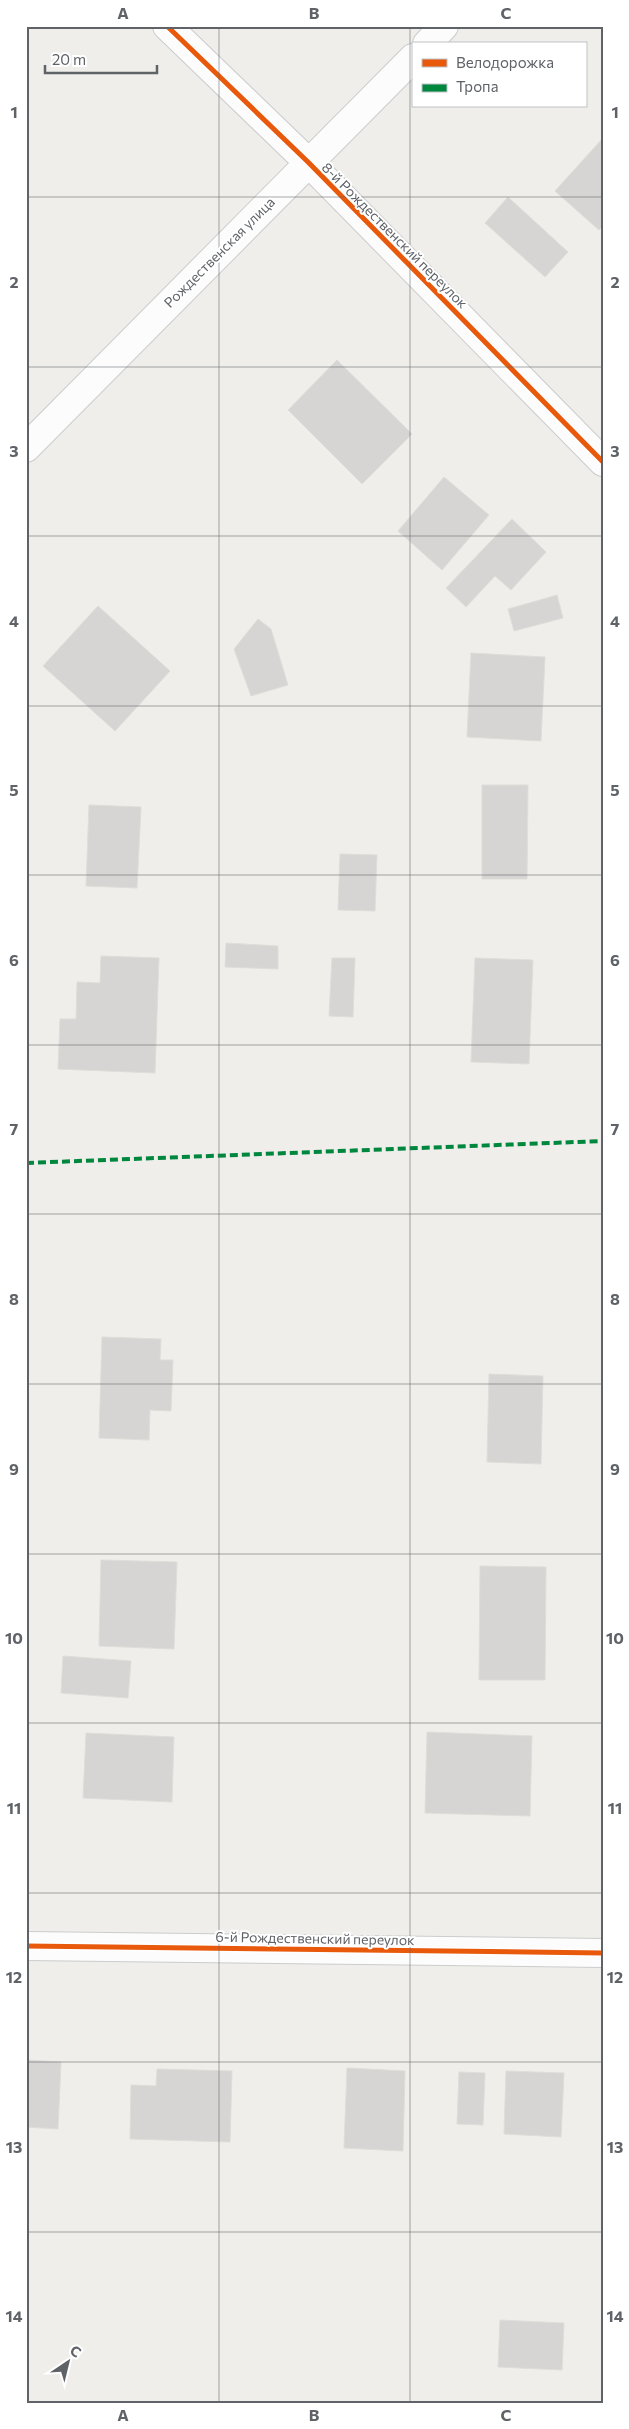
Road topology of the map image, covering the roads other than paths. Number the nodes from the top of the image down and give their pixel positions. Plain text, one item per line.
1 (168, 26) edge
2 (444, 26) edge
3 (429, 42) edge
4 (412, 59) edge
5 (308, 162) junction
6 (26, 448) edge
7 (603, 462) edge
8 (26, 1946) edge
9 (603, 1953) edge

1 - 5 street, 8-й Рождественский переулок
2 - 3 street
4 - 5 street, Рождественская улица
5 - 6 street, Рождественская улица
5 - 7 street, 8-й Рождественский переулок
8 - 9 street, 6-й Рождественский переулок

